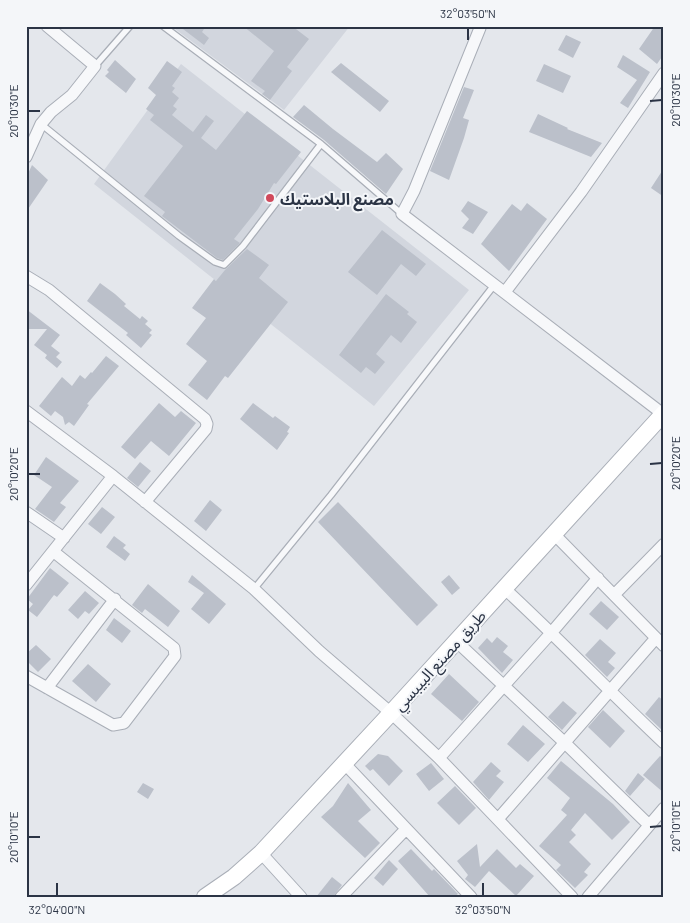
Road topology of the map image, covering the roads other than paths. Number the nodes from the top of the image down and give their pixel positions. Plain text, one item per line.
1 (46, 26) edge
2 (130, 26) edge
3 (163, 26) edge
4 (480, 28) dead end
5 (95, 66) junction
6 (664, 73) edge
7 (41, 124) junction
8 (321, 144) junction
9 (26, 157) edge
10 (402, 214) junction
11 (26, 276) edge
12 (495, 284) junction
13 (505, 292) junction
14 (26, 412) edge
15 (663, 413) edge
16 (113, 476) junction
17 (145, 502) junction
18 (26, 512) edge
19 (554, 534) junction
20 (64, 538) junction
21 (664, 544) edge
22 (54, 552) junction
23 (598, 578) junction
24 (26, 585) edge
25 (504, 588) junction
26 (254, 589) junction
27 (614, 595) junction
28 (115, 599) junction
29 (552, 632) junction
30 (456, 641) junction
31 (660, 642) edge
32 (26, 676) edge
33 (505, 686) junction
34 (47, 688) junction
35 (610, 691) junction
36 (391, 713) junction
37 (565, 743) junction
38 (664, 743) edge
39 (439, 758) junction
40 (344, 762) junction
41 (664, 808) edge
42 (498, 819) junction
43 (648, 825) junction
44 (406, 829) junction
45 (261, 853) junction
46 (470, 896) edge
47 (204, 897) edge
48 (301, 897) edge
49 (341, 897) edge
50 (572, 897) edge
51 (588, 897) edge

1 - 5 street
2 - 5 lane
3 - 8 lane
4 - 10 street
5 - 7 street
6 - 13 street
7 - 8 lane
7 - 9 street
8 - 10 lane
10 - 12 street
11 - 17 street
12 - 13 street
12 - 26 lane
13 - 15 street
14 - 16 street
15 - 19 main road, طريق مصنع البيبسي
16 - 17 street
16 - 20 street
17 - 26 street
18 - 20 street
19 - 23 street
19 - 25 main road, طريق مصنع البيبسي
20 - 22 street
21 - 27 street
22 - 24 street
22 - 28 street
23 - 27 street
23 - 29 street
25 - 29 street
25 - 30 main road, طريق مصنع البيبسي
26 - 36 street
27 - 31 street
28 - 34 street
28 - 34 street
29 - 33 street
29 - 35 street
30 - 33 street
30 - 36 main road, طريق مصنع البيبسي
31 - 35 street
32 - 34 street
33 - 37 street
33 - 39 street
35 - 37 street
35 - 38 street
36 - 39 street
36 - 40 main road, طريق مصنع البيبسي
37 - 42 street
37 - 43 street
39 - 42 street
40 - 44 street
40 - 45 main road, طريق مصنع البيبسي
41 - 43 street
42 - 50 street
43 - 51 street
44 - 46 street
44 - 49 street
45 - 47 main road, طريق مصنع البيبسي
45 - 48 street

